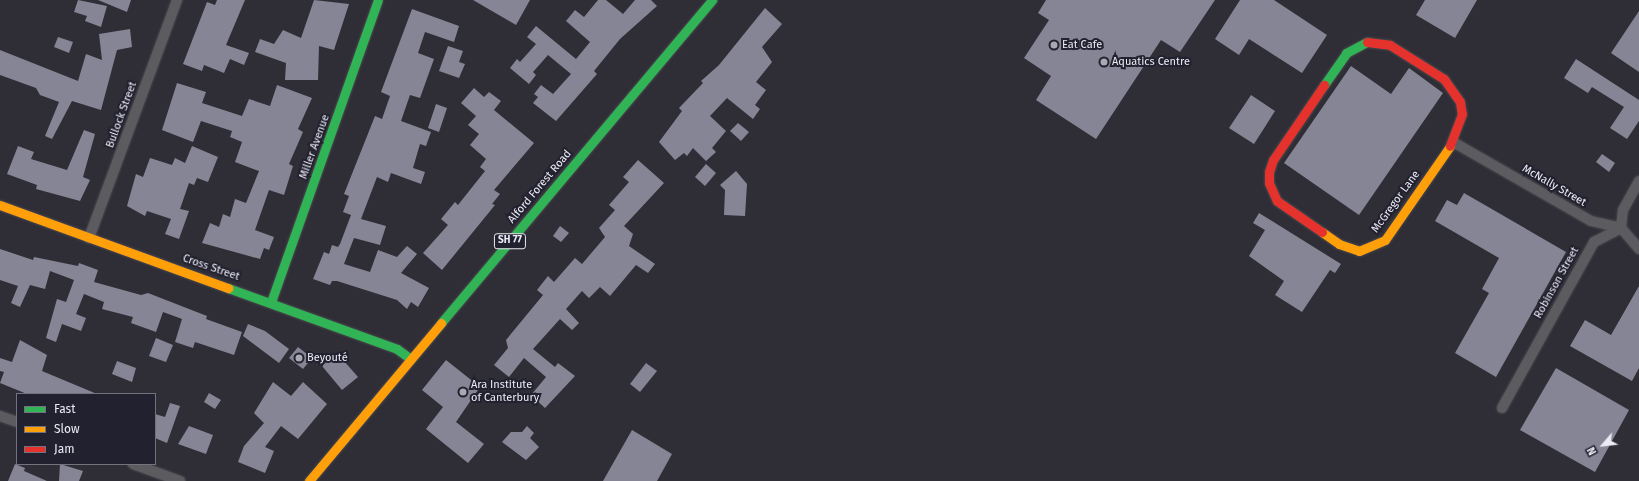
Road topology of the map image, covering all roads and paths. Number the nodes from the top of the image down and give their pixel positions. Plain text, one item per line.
1 (176, 0) edge
2 (378, 0) edge
3 (712, 0) edge
4 (1453, 142) junction
5 (1639, 181) edge
6 (0, 205) edge
7 (1621, 228) junction
8 (89, 238) junction
9 (1639, 249) edge
10 (271, 302) junction
11 (411, 359) junction
12 (1502, 408) dead end
13 (0, 416) edge
14 (16, 422) edge
15 (136, 465) edge
16 (180, 481) edge
17 (309, 481) edge

1 - 8 street, Bullock Street
2 - 10 street, Miller Avenue
3 - 11 street, Alford Forest Road / SH 77
4 - 4 street, McGregor Lane
4 - 7 street, McNally Street
5 - 7 street
6 - 8 street, Cross Street
7 - 9 street
7 - 12 street, Robinson Street
8 - 10 street, Cross Street
10 - 11 street, Cross Street
11 - 17 street, Alford Forest Road / SH 77
13 - 14 street
15 - 16 street

